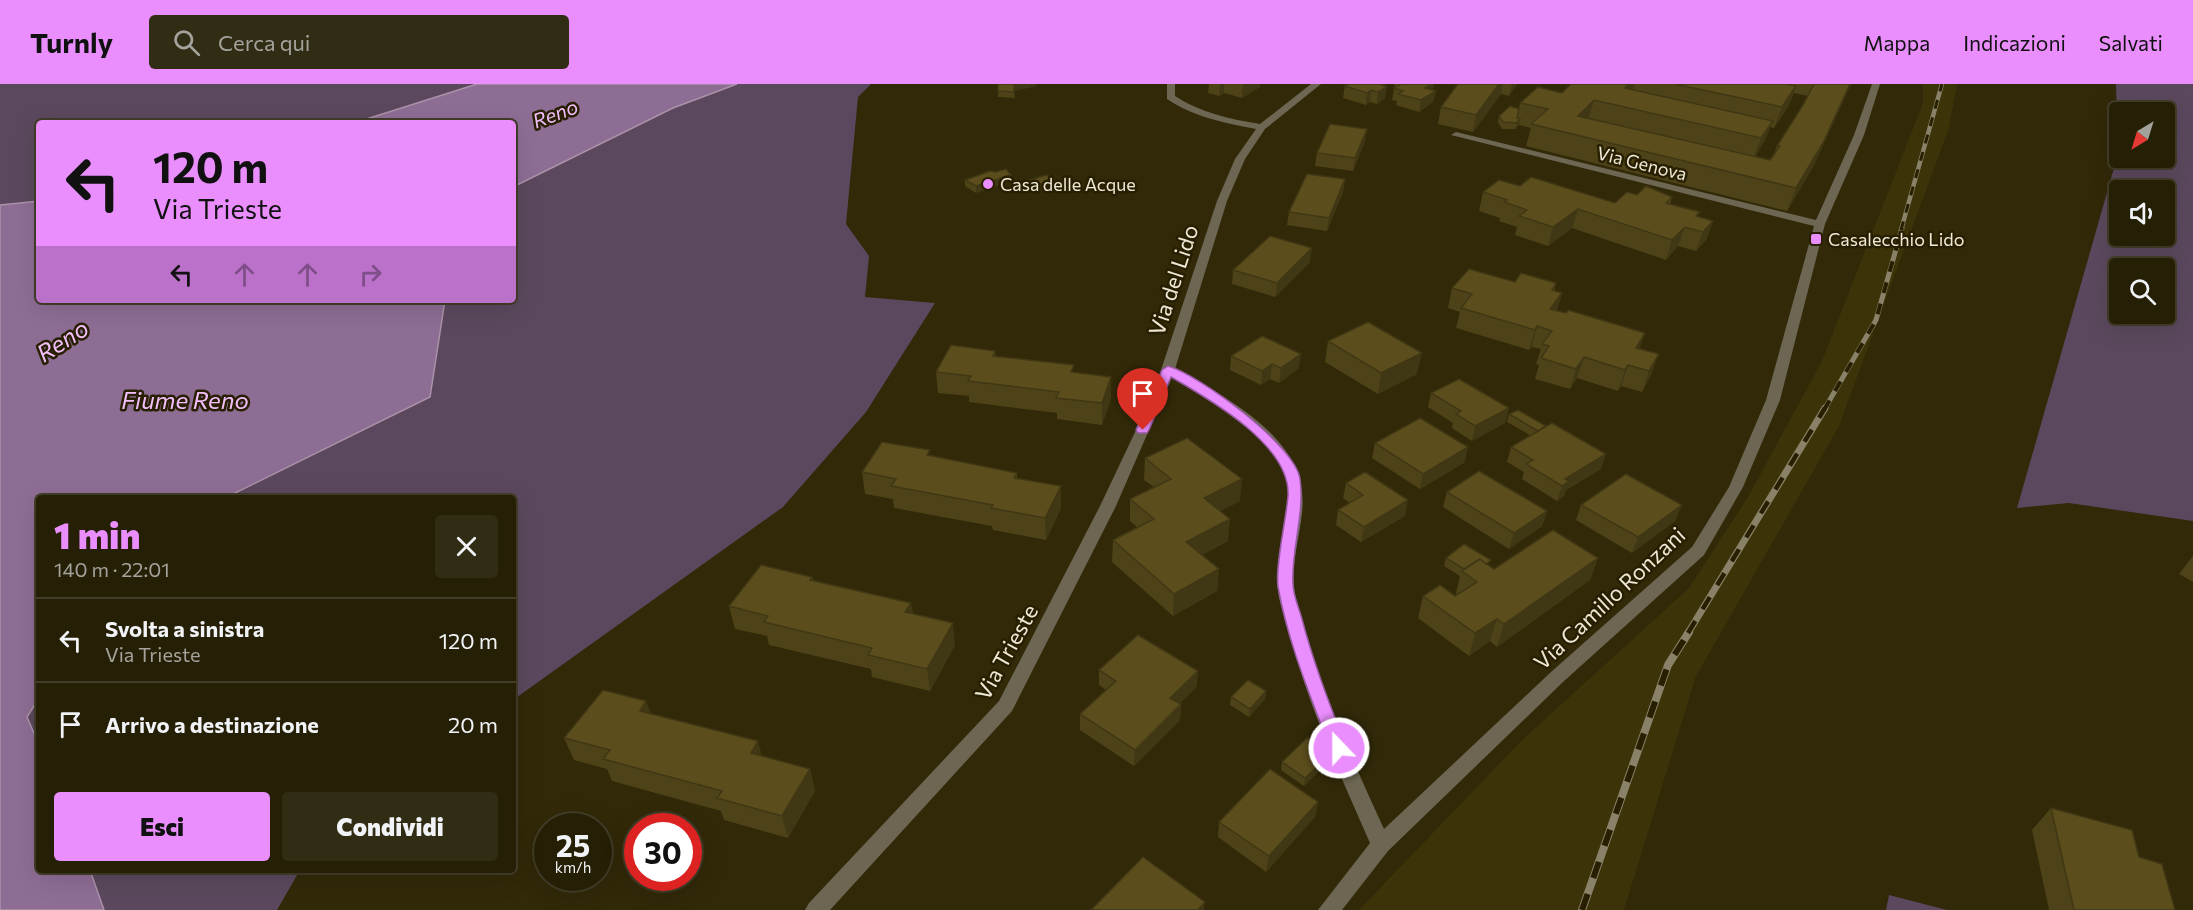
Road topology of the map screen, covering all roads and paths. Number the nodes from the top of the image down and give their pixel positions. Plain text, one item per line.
1 (1171, 84) edge
2 (1317, 84) edge
3 (1876, 84) edge
4 (1262, 127) junction
5 (1456, 135) dead end
6 (1820, 224) junction
7 (1168, 370) junction
8 (1381, 845) junction
9 (816, 910) edge
10 (1329, 910) edge

1 - 4 street
2 - 4 street, Via del Lido
3 - 6 street, Via Camillo Ronzani
4 - 7 street, Via del Lido
5 - 6 street, Via Genova
6 - 8 street, Via Camillo Ronzani
7 - 8 street, Via del Lido
7 - 9 street, Via Trieste
8 - 10 street, Via Camillo Ronzani

